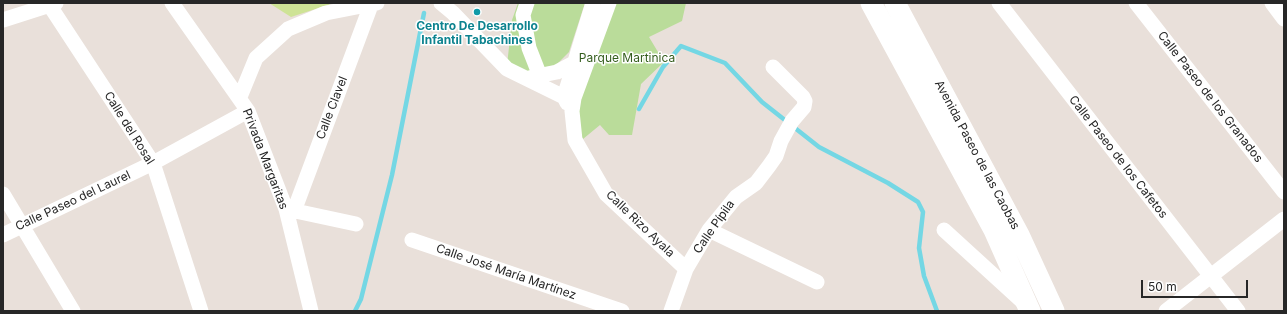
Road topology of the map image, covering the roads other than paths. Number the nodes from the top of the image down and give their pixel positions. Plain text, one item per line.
1 (172, 3) edge
2 (442, 3) edge
3 (528, 3) edge
4 (593, 3) edge
5 (609, 3) edge
6 (871, 3) edge
7 (895, 3) edge
8 (999, 3) edge
9 (1136, 3) edge
10 (1272, 3) edge
11 (51, 4) edge
12 (374, 4) edge
13 (1284, 19) edge
14 (3, 20) edge
15 (574, 63) junction
16 (773, 67) dead end
17 (540, 76) junction
18 (524, 79) junction
19 (240, 97) junction
20 (570, 102) junction
21 (248, 111) junction
22 (153, 163) junction
23 (1284, 192) edge
24 (3, 194) edge
25 (290, 210) junction
26 (1284, 219) edge
27 (356, 224) dead end
28 (22, 225) junction
29 (709, 230) junction
30 (944, 230) dead end
31 (3, 235) edge
32 (412, 240) dead end
33 (686, 269) junction
34 (1211, 276) junction
35 (817, 282) dead end
36 (1029, 309) edge
37 (1054, 310) edge
38 (73, 311) edge
39 (201, 311) edge
40 (311, 311) edge
41 (622, 311) edge
42 (671, 311) edge
43 (1166, 311) edge
44 (1238, 311) edge

1 - 19 street, Privada Margaritas
2 - 18 street
3 - 17 street
4 - 15 street, Calle Rizo Ayala
5 - 20 street, Calle Rizo Ayala
6 - 36 main road, Avenida Paseo de las Caobas
7 - 37 main road, Avenida Paseo de las Caobas
8 - 34 street, Calle Paseo de los Cafetos
9 - 23 street, Calle Paseo de los Granados
10 - 13 street
11 - 14 street
11 - 22 street, Calle del Rosal
12 - 19 street
12 - 25 street, Calle Clavel
15 - 17 street
15 - 20 street, Calle Rizo Ayala
16 - 29 street, Calle Pípila
17 - 18 street
18 - 20 street
19 - 21 street, Privada Margaritas
20 - 33 street, Calle Rizo Ayala
21 - 22 street, Calle Paseo del Laurel
21 - 25 street, Privada Margaritas
22 - 28 street, Calle Paseo del Laurel
22 - 39 street, Calle del Rosal
24 - 28 street
25 - 27 street
25 - 40 street, Privada Margaritas
26 - 34 street
28 - 31 street, Calle Paseo del Laurel
28 - 38 street
29 - 33 street, Calle Pípila
29 - 35 street
30 - 36 street
32 - 41 street, Calle José María Martínez
33 - 42 street, Calle Pípila
34 - 43 street
34 - 44 street, Calle Paseo de los Cafetos

